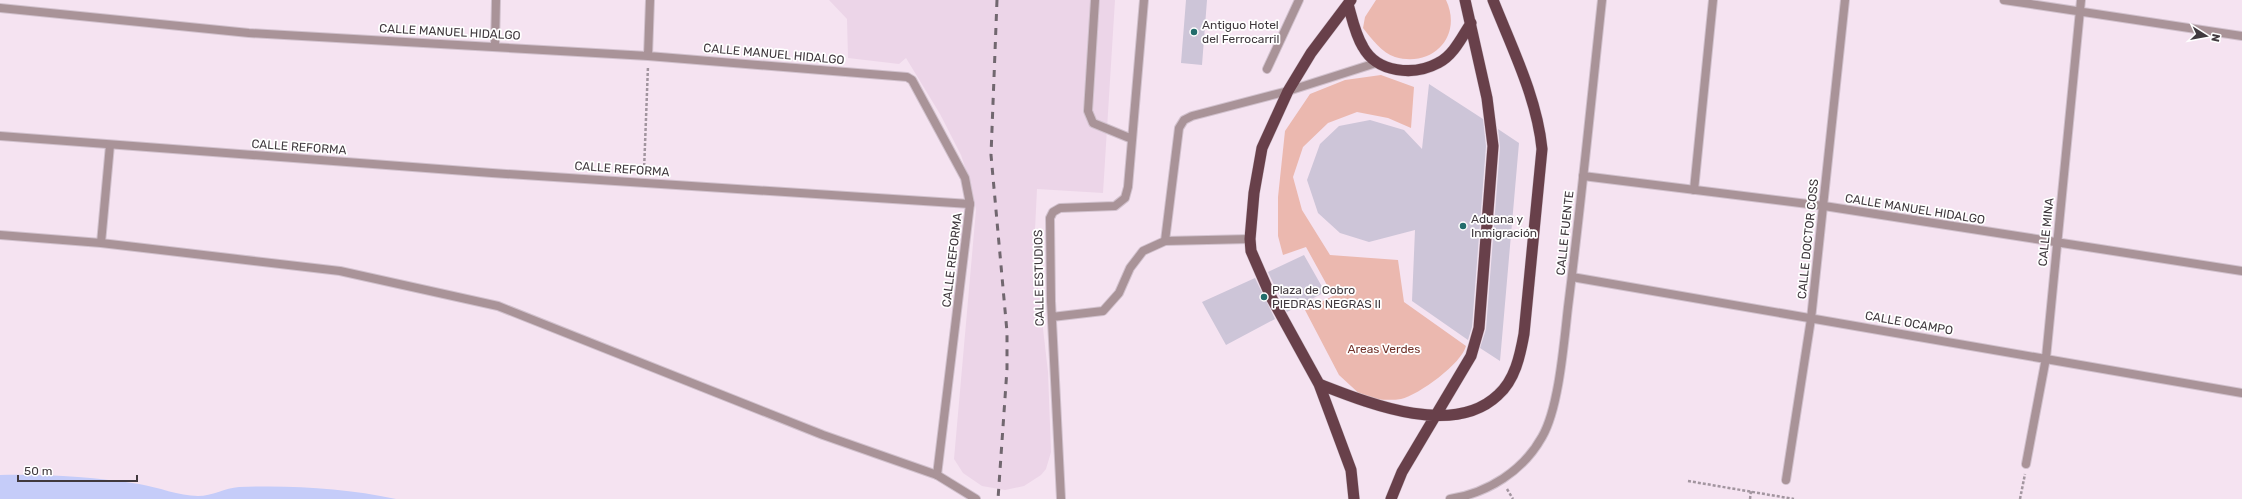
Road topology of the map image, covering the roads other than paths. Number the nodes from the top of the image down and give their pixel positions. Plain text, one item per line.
1 (496, 0) edge
2 (650, 0) edge
3 (1095, 0) edge
4 (1144, 0) edge
5 (1299, 0) edge
6 (1465, 0) edge
7 (1493, 0) edge
8 (1602, 0) edge
9 (1713, 0) edge
10 (1845, 0) edge
11 (2004, 0) edge
12 (2081, 0) edge
13 (1347, 1) edge
14 (0, 8) edge
15 (2080, 10) junction
16 (1471, 23) junction
17 (2242, 36) edge
18 (495, 46) junction
19 (648, 56) junction
20 (1376, 63) junction
21 (1267, 69) dead end
22 (1288, 91) junction
23 (0, 136) edge
24 (1132, 139) junction
25 (110, 145) junction
26 (1583, 176) junction
27 (1694, 190) junction
28 (970, 204) junction
29 (1824, 206) junction
30 (0, 235) edge
31 (1250, 239) junction
32 (1165, 241) junction
33 (101, 243) junction
34 (2057, 244) junction
35 (2242, 271) edge
36 (1572, 278) junction
37 (1052, 317) junction
38 (1811, 319) junction
39 (2046, 358) junction
40 (1319, 384) junction
41 (2242, 393) edge
42 (1435, 415) junction
43 (2026, 464) road end
44 (937, 475) junction
45 (1786, 480) dead end
46 (976, 499) edge
47 (1060, 499) edge
48 (1354, 499) edge
49 (1391, 499) edge
50 (1450, 499) edge

1 - 18 street
2 - 19 street
3 - 24 street
4 - 24 street, CALLE ESTUDIOS
5 - 21 street
6 - 16 highway
7 - 42 highway
8 - 26 street, CALLE FUENTE
9 - 27 street
10 - 29 street, CALLE DOCTOR COSS
11 - 15 street
12 - 15 street, CALLE MINA
13 - 20 highway
13 - 22 highway
14 - 18 street, CALLE MANUEL HIDALGO
15 - 17 street
15 - 34 street, CALLE MINA
16 - 20 highway
16 - 42 highway
18 - 19 street, CALLE MANUEL HIDALGO
19 - 28 street, CALLE MANUEL HIDALGO
20 - 22 street
22 - 31 highway
22 - 32 street
23 - 25 street, CALLE REFORMA
24 - 37 street, CALLE ESTUDIOS
25 - 28 street, CALLE REFORMA
25 - 33 street
26 - 27 street, CALLE MANUEL HIDALGO
26 - 36 street, CALLE FUENTE
27 - 29 street, CALLE MANUEL HIDALGO
28 - 44 street, CALLE REFORMA
29 - 34 street, CALLE MANUEL HIDALGO
29 - 38 street, CALLE DOCTOR COSS
30 - 33 street
31 - 32 street
31 - 40 highway
32 - 37 street
33 - 44 street
34 - 35 street, CALLE MANUEL HIDALGO
34 - 39 street, CALLE MINA
36 - 38 street, CALLE OCAMPO
36 - 50 street, CALLE FUENTE
37 - 47 street, CALLE ESTUDIOS
38 - 39 street, CALLE OCAMPO
38 - 45 street, CALLE DOCTOR COSS
39 - 41 street, CALLE OCAMPO
39 - 43 street, CALLE MINA
40 - 42 highway
40 - 48 highway
42 - 49 highway
44 - 46 street

